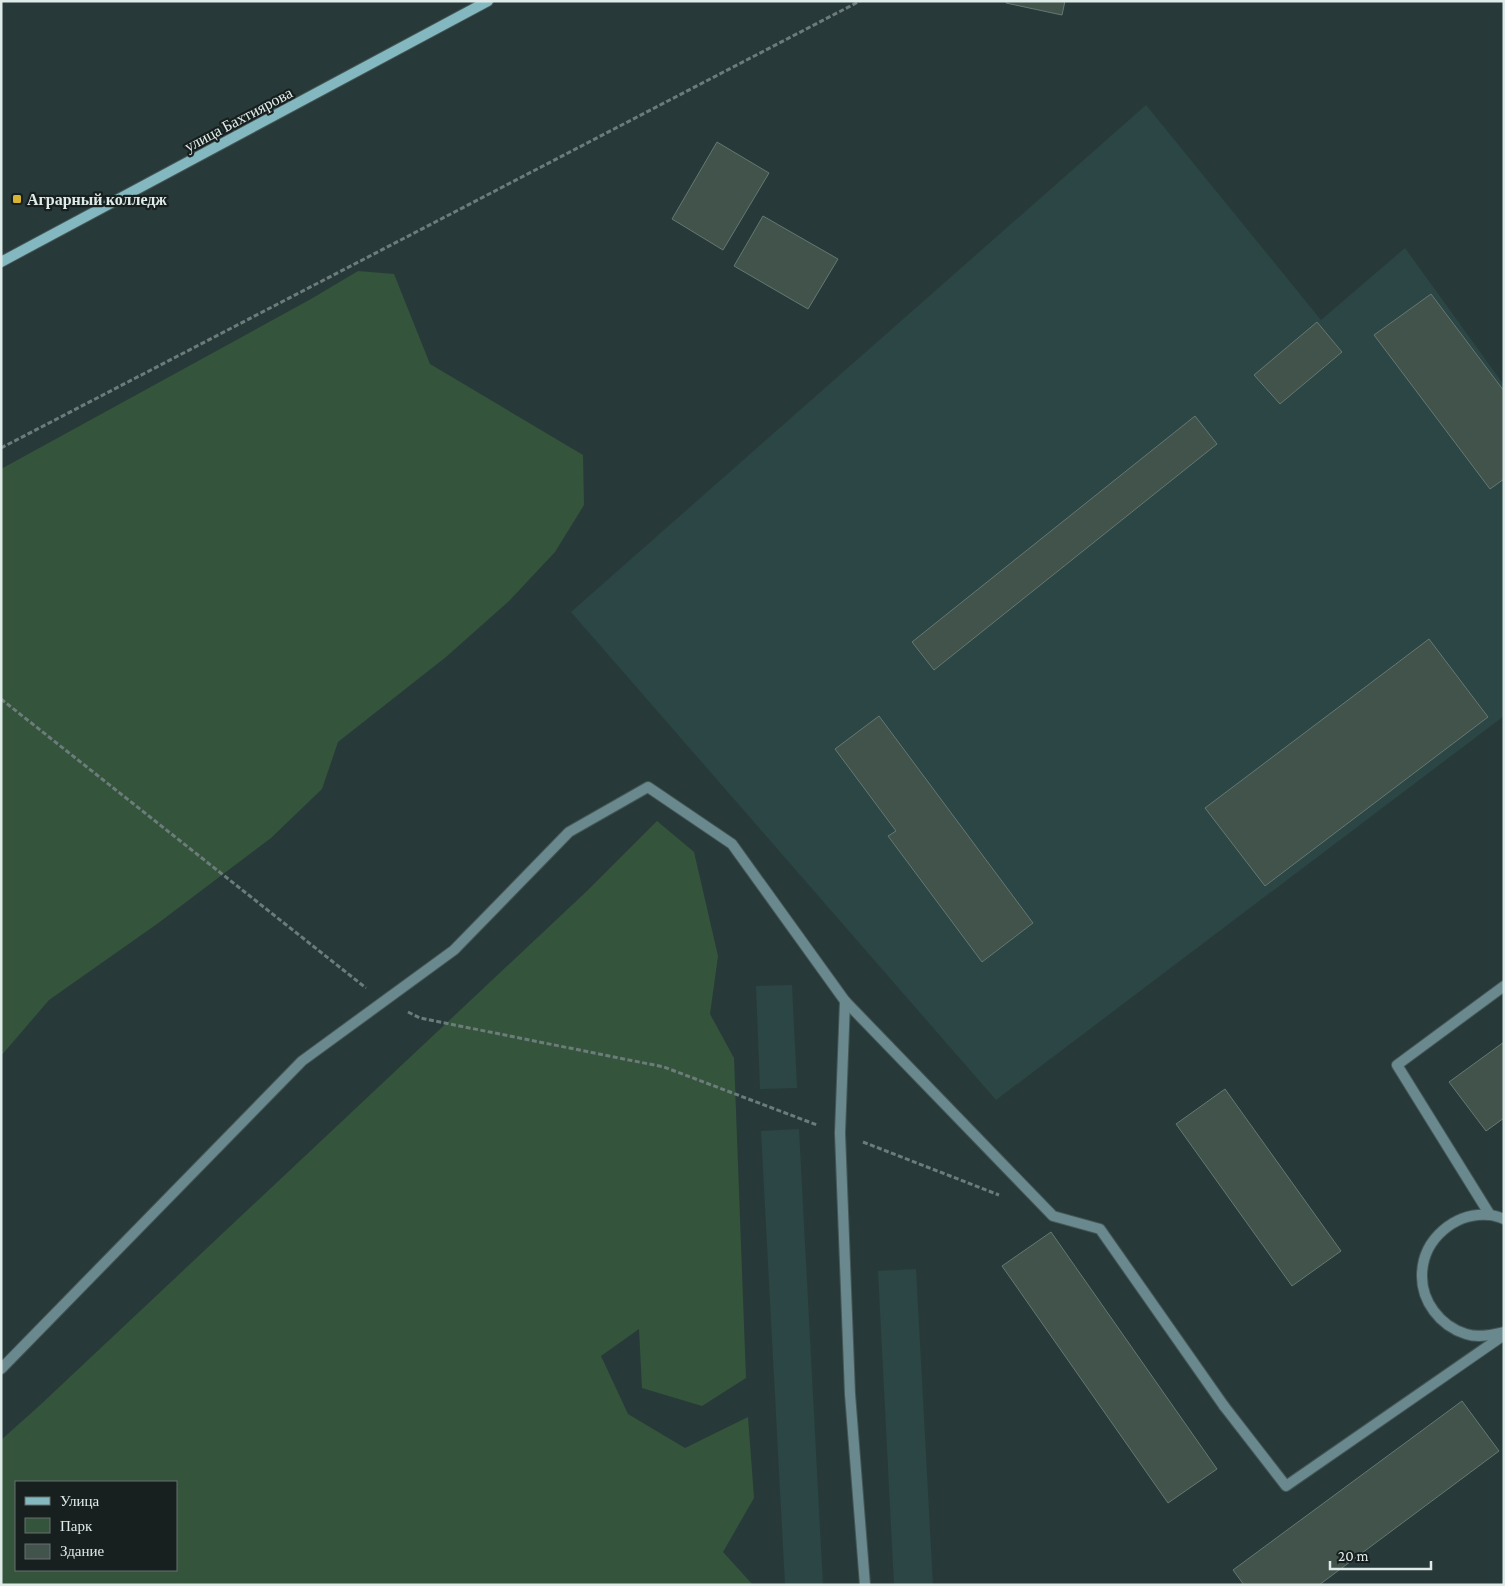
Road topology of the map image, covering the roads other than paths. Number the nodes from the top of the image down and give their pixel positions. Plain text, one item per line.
1 (488, 1) edge
2 (1, 262) edge
3 (1504, 986) edge
4 (845, 1001) junction
5 (1490, 1215) junction
6 (1504, 1219) edge
7 (1504, 1334) edge
8 (1, 1369) edge
9 (865, 1585) edge

1 - 2 main road, улица Бахтиярова
3 - 5 street
4 - 7 street
4 - 8 street
4 - 9 street
5 - 6 street
5 - 7 street

